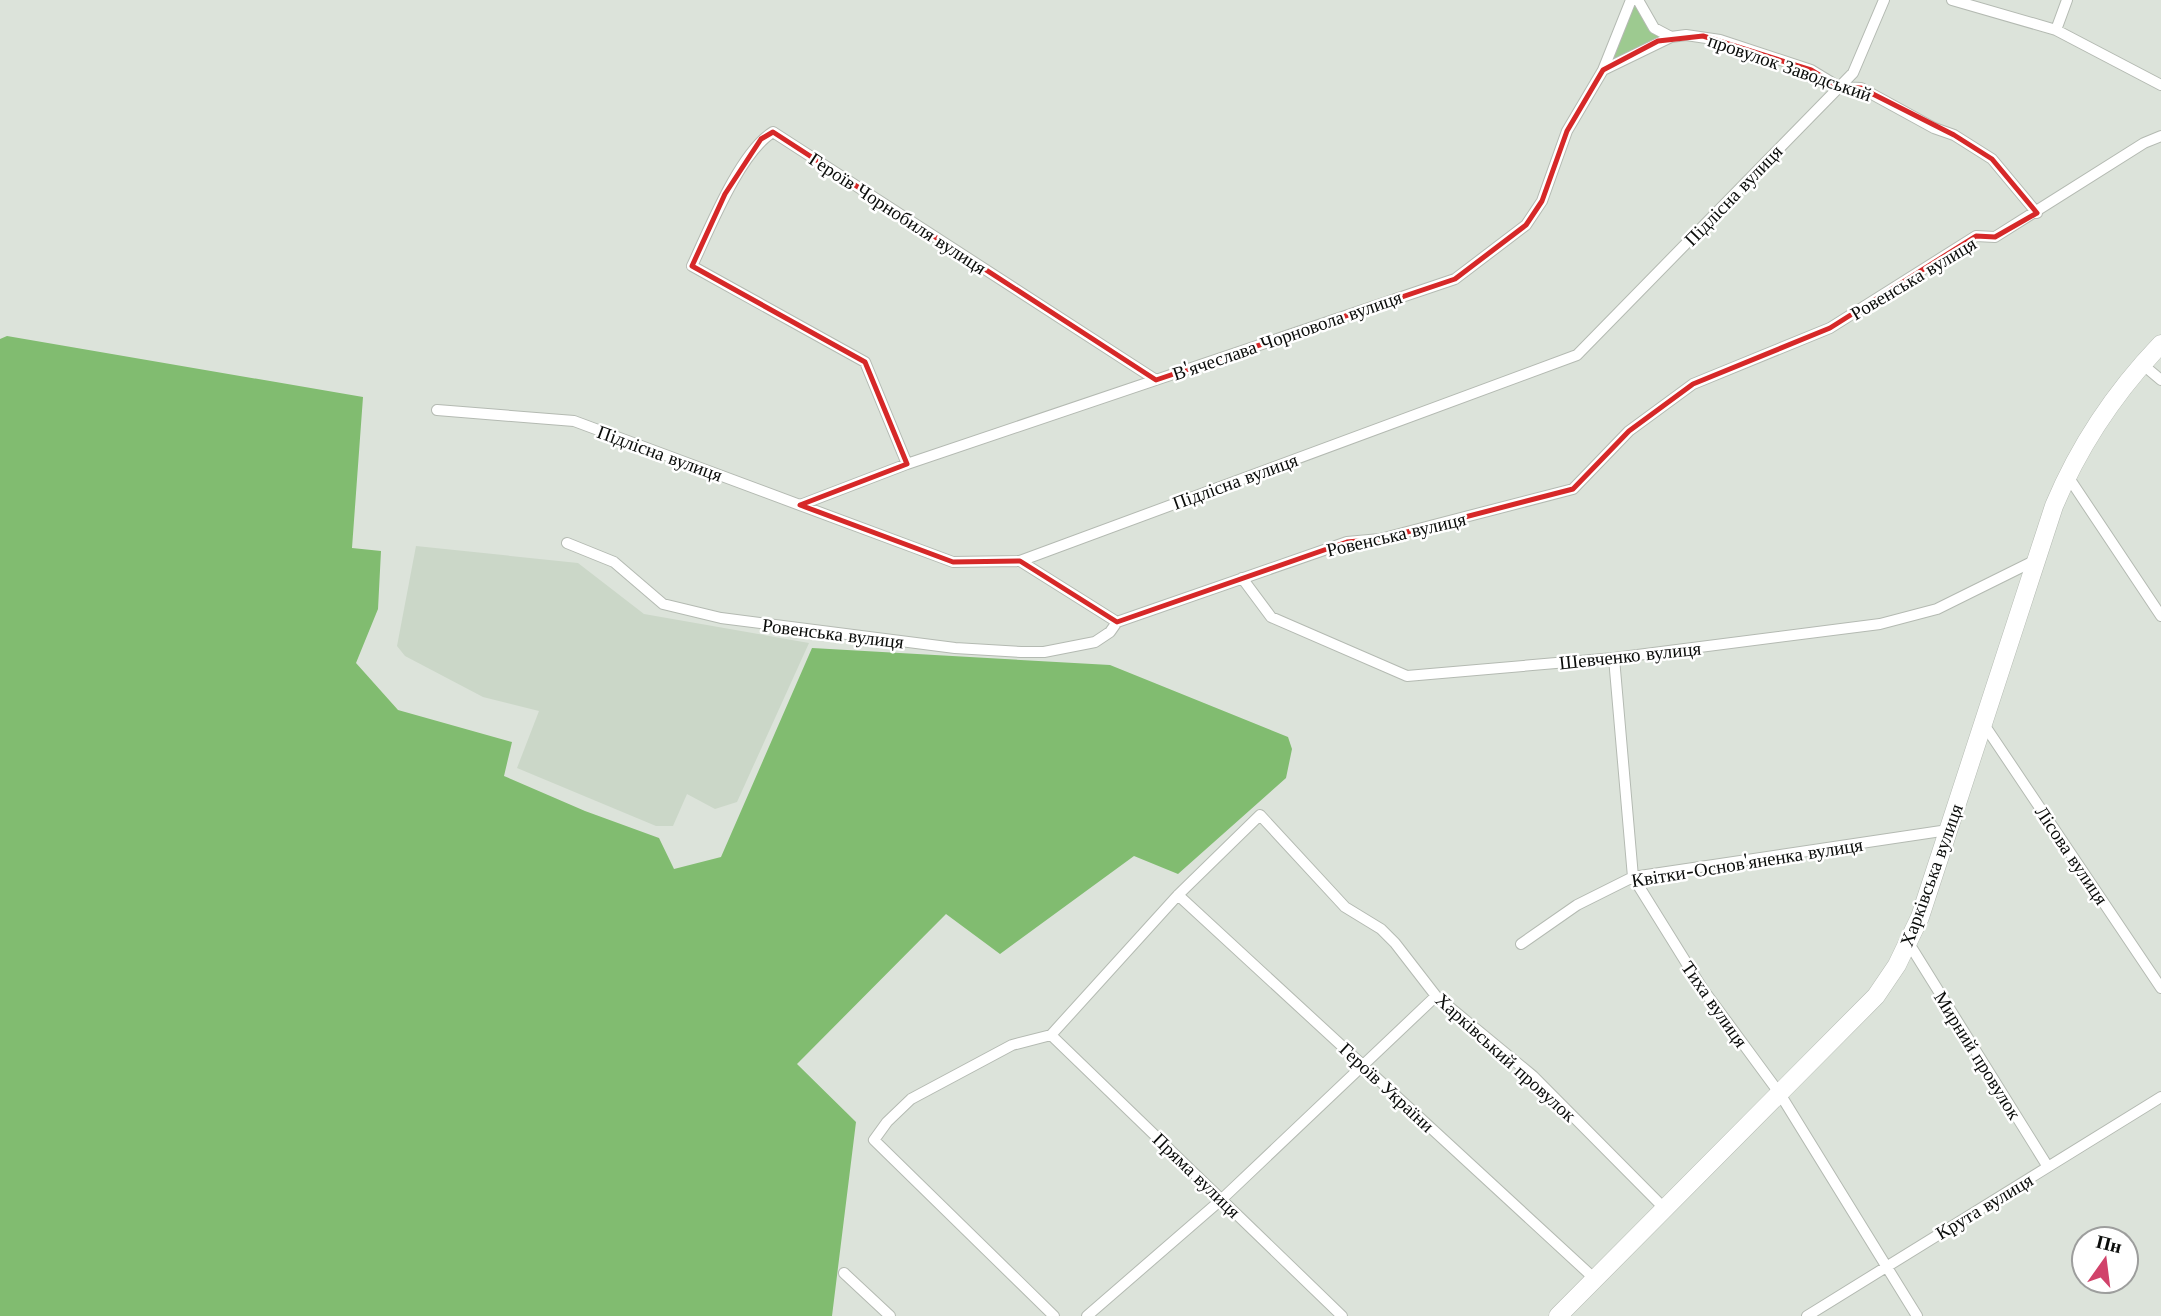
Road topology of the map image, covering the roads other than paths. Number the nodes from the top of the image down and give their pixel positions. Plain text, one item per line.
1 (1631, 0) edge
2 (1638, 0) edge
3 (1884, 0) edge
4 (1952, 0) edge
5 (2067, 0) edge
6 (2056, 30) junction
7 (1671, 37) junction
8 (1603, 70) junction
9 (2161, 85) edge
10 (1839, 87) junction
11 (2161, 136) edge
12 (2037, 213) junction
13 (2161, 344) edge
14 (2142, 364) junction
15 (1156, 380) junction
16 (2161, 380) edge
17 (437, 410) dead end
18 (907, 464) junction
19 (2067, 475) junction
20 (800, 505) junction
21 (567, 543) dead end
22 (2036, 560) junction
23 (1020, 561) junction
24 (1242, 579) junction
25 (2161, 616) edge
26 (1117, 622) junction
27 (1614, 658) junction
28 (1983, 723) junction
29 (1948, 830) junction
30 (1633, 877) junction
31 (1178, 895) junction
32 (1908, 943) junction
33 (1521, 944) dead end
34 (2161, 988) edge
35 (1436, 996) junction
36 (1051, 1035) junction
37 (1365, 1066) junction
38 (1780, 1094) junction
39 (2161, 1097) edge
40 (2048, 1167) junction
41 (1222, 1199) junction
42 (1665, 1209) junction
43 (1888, 1265) junction
44 (844, 1273) dead end
45 (1596, 1280) junction
46 (890, 1316) edge
47 (1054, 1316) edge
48 (1087, 1316) edge
49 (1342, 1316) edge
50 (1558, 1316) edge
51 (1807, 1316) edge
52 (1917, 1316) edge

1 - 8 street, В'ячеслава Чорновола вулиця
2 - 7 street
3 - 10 street, Підлісна вулиця
4 - 6 street
5 - 6 street
6 - 9 street
7 - 8 street
7 - 10 street, провулок Заводський
8 - 15 street, В'ячеслава Чорновола вулиця
10 - 12 street, провулок Заводський
10 - 23 street, Підлісна вулиця
11 - 12 street, Ровенська вулиця
12 - 24 street, Ровенська вулиця
13 - 14 main road, Харківська вулиця
14 - 16 street
14 - 19 main road, Харківська вулиця
15 - 18 street, В'ячеслава Чорновола вулиця
15 - 18 street, Героїв Чорнобиля вулиця
17 - 20 street, Підлісна вулиця
18 - 20 street, В'ячеслава Чорновола вулиця
19 - 22 main road, Харківська вулиця
19 - 25 street
20 - 23 street, Підлісна вулиця
21 - 26 street, Ровенська вулиця
22 - 27 street, Шевченко вулиця
22 - 28 main road, Харківська вулиця
23 - 26 street
24 - 26 street, Ровенська вулиця
24 - 27 street, Шевченко вулиця
27 - 30 street, Тиха вулиця
28 - 29 main road, Харківська вулиця
28 - 34 street, Лісова вулиця
29 - 30 street, Квітки-Основ'яненка вулиця
29 - 32 main road, Харківська вулиця
30 - 33 street, Квітки-Основ'яненка вулиця
30 - 38 street, Тиха вулиця
31 - 35 street, Харківський провулок
31 - 36 street
31 - 37 street, Героїв України
32 - 38 main road, Харківська вулиця
32 - 40 street, Мирний провулок
35 - 37 street
35 - 42 street, Харківський провулок
36 - 41 street, Пряма вулиця
36 - 47 street
37 - 41 street
37 - 45 street, Героїв України
38 - 42 main road, Харківська вулиця
38 - 43 street, Тиха вулиця
39 - 40 street, Крута вулиця
40 - 43 street, Крута вулиця
41 - 48 street
41 - 49 street, Пряма вулиця
42 - 45 main road, Харківська вулиця
43 - 51 street, Крута вулиця
43 - 52 street, Тиха вулиця
44 - 46 street
45 - 50 main road, Харківська вулиця

